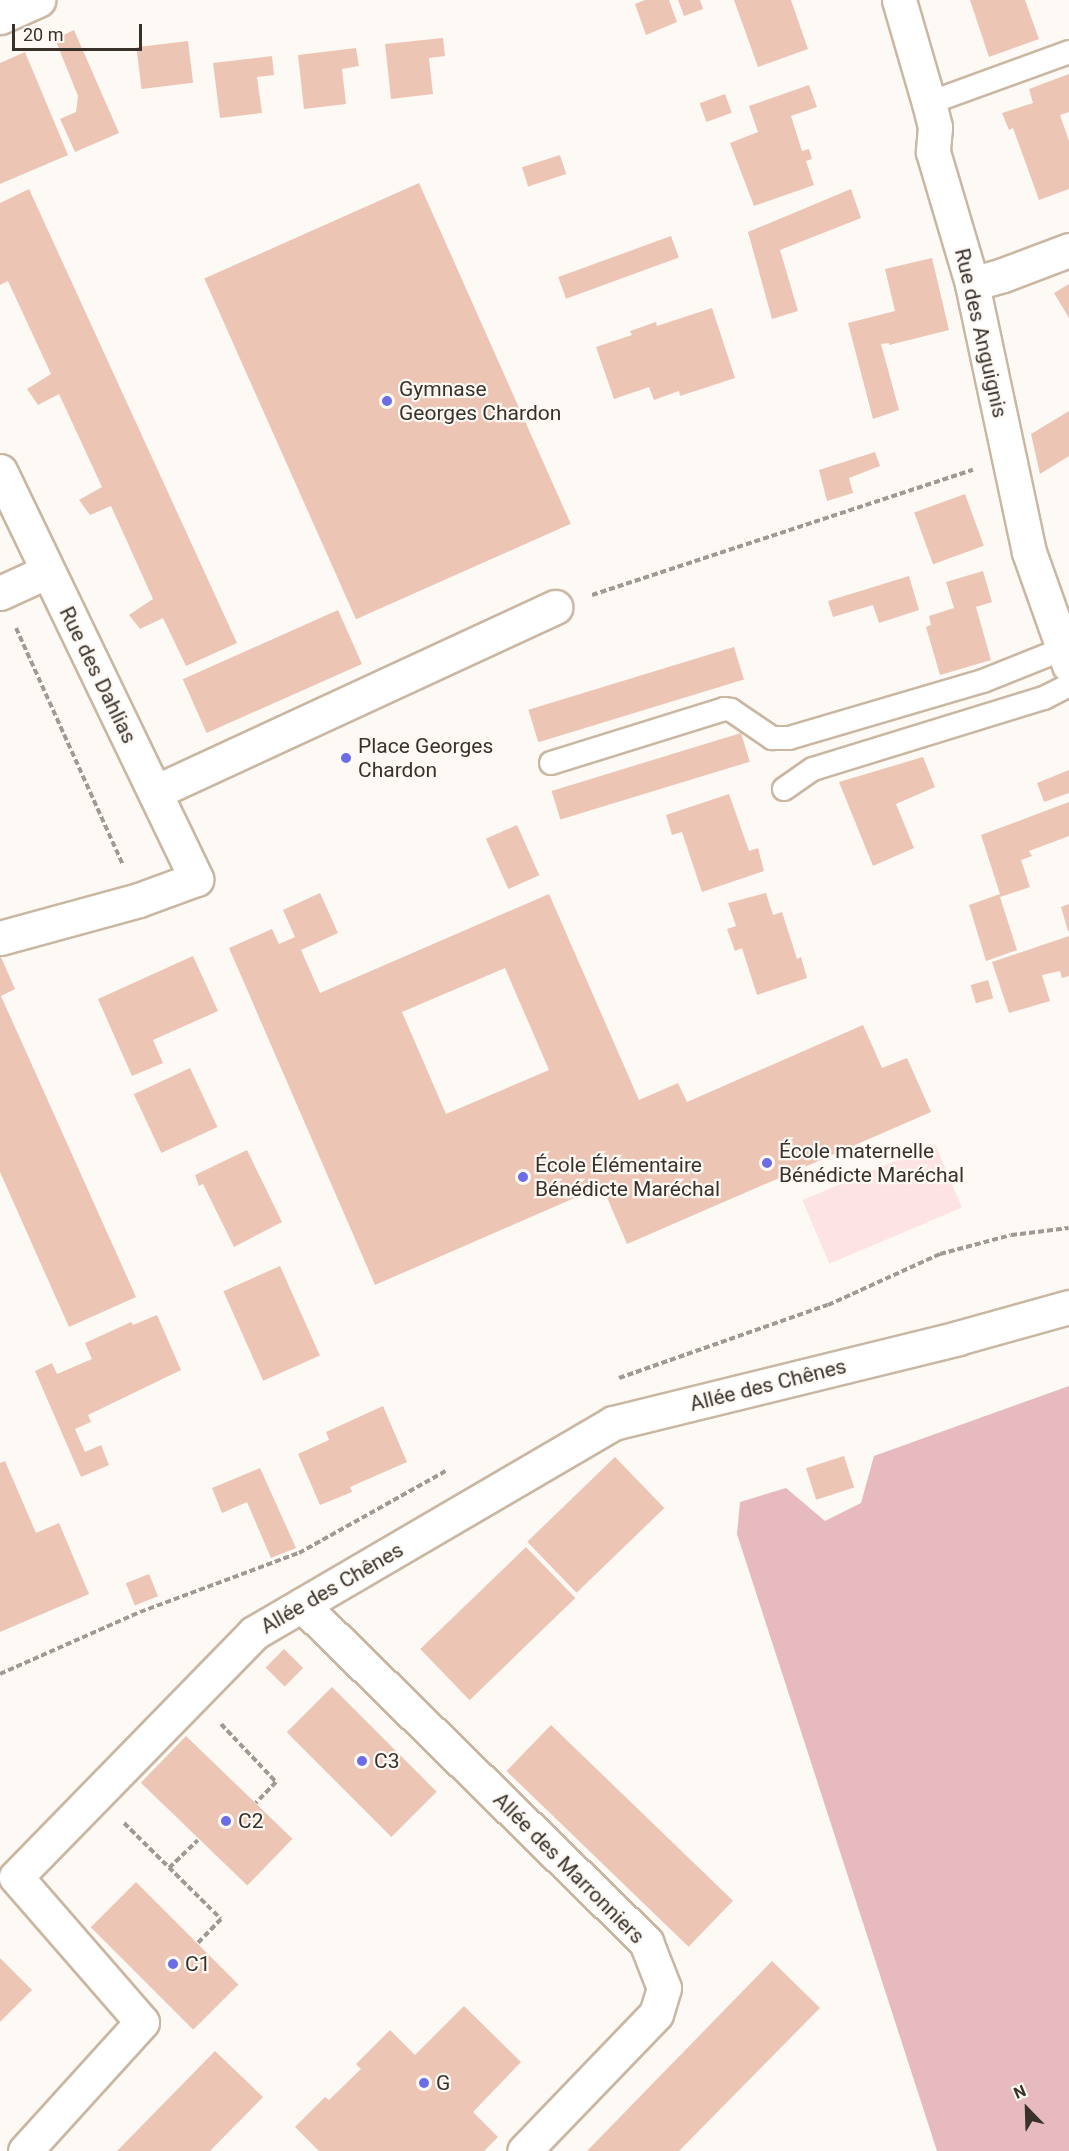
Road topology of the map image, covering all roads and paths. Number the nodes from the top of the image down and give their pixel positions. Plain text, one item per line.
1 (38, 0) edge
2 (899, 0) edge
3 (0, 17) edge
4 (1069, 52) edge
5 (930, 103) junction
6 (1069, 250) edge
7 (972, 284) junction
8 (981, 468) dead end
9 (0, 471) edge
10 (46, 572) junction
11 (0, 593) edge
12 (555, 607) joint
13 (1066, 657) edge
14 (1069, 686) edge
15 (551, 763) dead end
16 (784, 789) dead end
17 (155, 792) junction
18 (139, 900) junction
19 (0, 938) edge
20 (1069, 1307) edge
21 (302, 1605) junction
22 (193, 1696) junction
23 (96, 1796) junction
24 (255, 1803) dead end
25 (198, 1840) dead end
26 (169, 1868) junction
27 (198, 1943) dead end
28 (26, 2151) edge
29 (525, 2151) edge

1 - 3 street
2 - 5 street, Rue des Anguignis
4 - 5 lane
5 - 7 street, Rue des Anguignis
6 - 7 street
7 - 13 street, Rue des Anguignis
8 - 12 path
9 - 10 street, Rue des Dahlias
10 - 11 street
10 - 17 street, Rue des Dahlias
11 - 18 path
12 - 17 street
13 - 15 lane
14 - 16 lane
17 - 18 street, Rue des Dahlias
18 - 19 street
20 - 21 street, Allée des Chênes
21 - 22 street, Allée des Chênes
21 - 29 street, Allée des Marronniers
22 - 23 street, Allée des Chênes
22 - 24 path
23 - 26 path
23 - 28 street, Allée des Chênes
25 - 26 path
26 - 27 path

